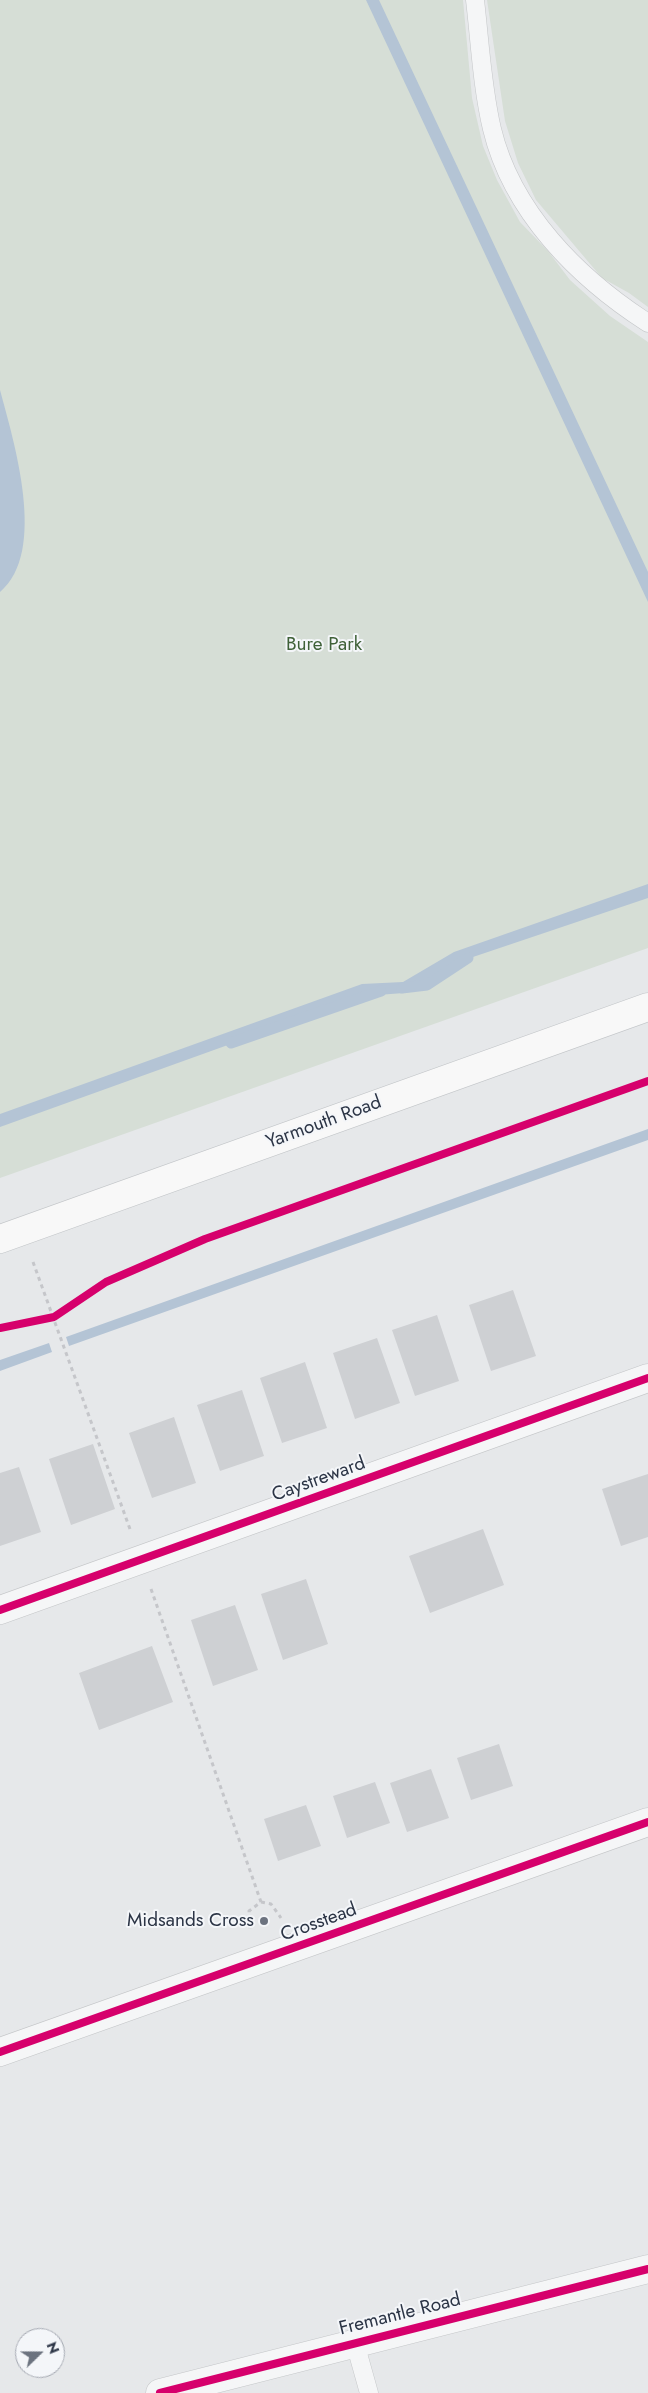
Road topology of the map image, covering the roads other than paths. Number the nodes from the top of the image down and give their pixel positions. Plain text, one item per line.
1 (474, 0) edge
2 (648, 323) edge
3 (648, 1007) edge
4 (11, 1235) edge
5 (648, 1378) edge
6 (0, 1610) edge
7 (648, 1822) edge
8 (0, 2052) edge
9 (648, 2269) edge
10 (355, 2343) junction
11 (160, 2393) edge
12 (369, 2393) edge

1 - 2 lane
3 - 4 main road, Yarmouth Road
5 - 6 street, Caystreward
7 - 8 street, Crosstead
9 - 10 street, Fremantle Road
10 - 11 street, Fremantle Road
10 - 12 lane

